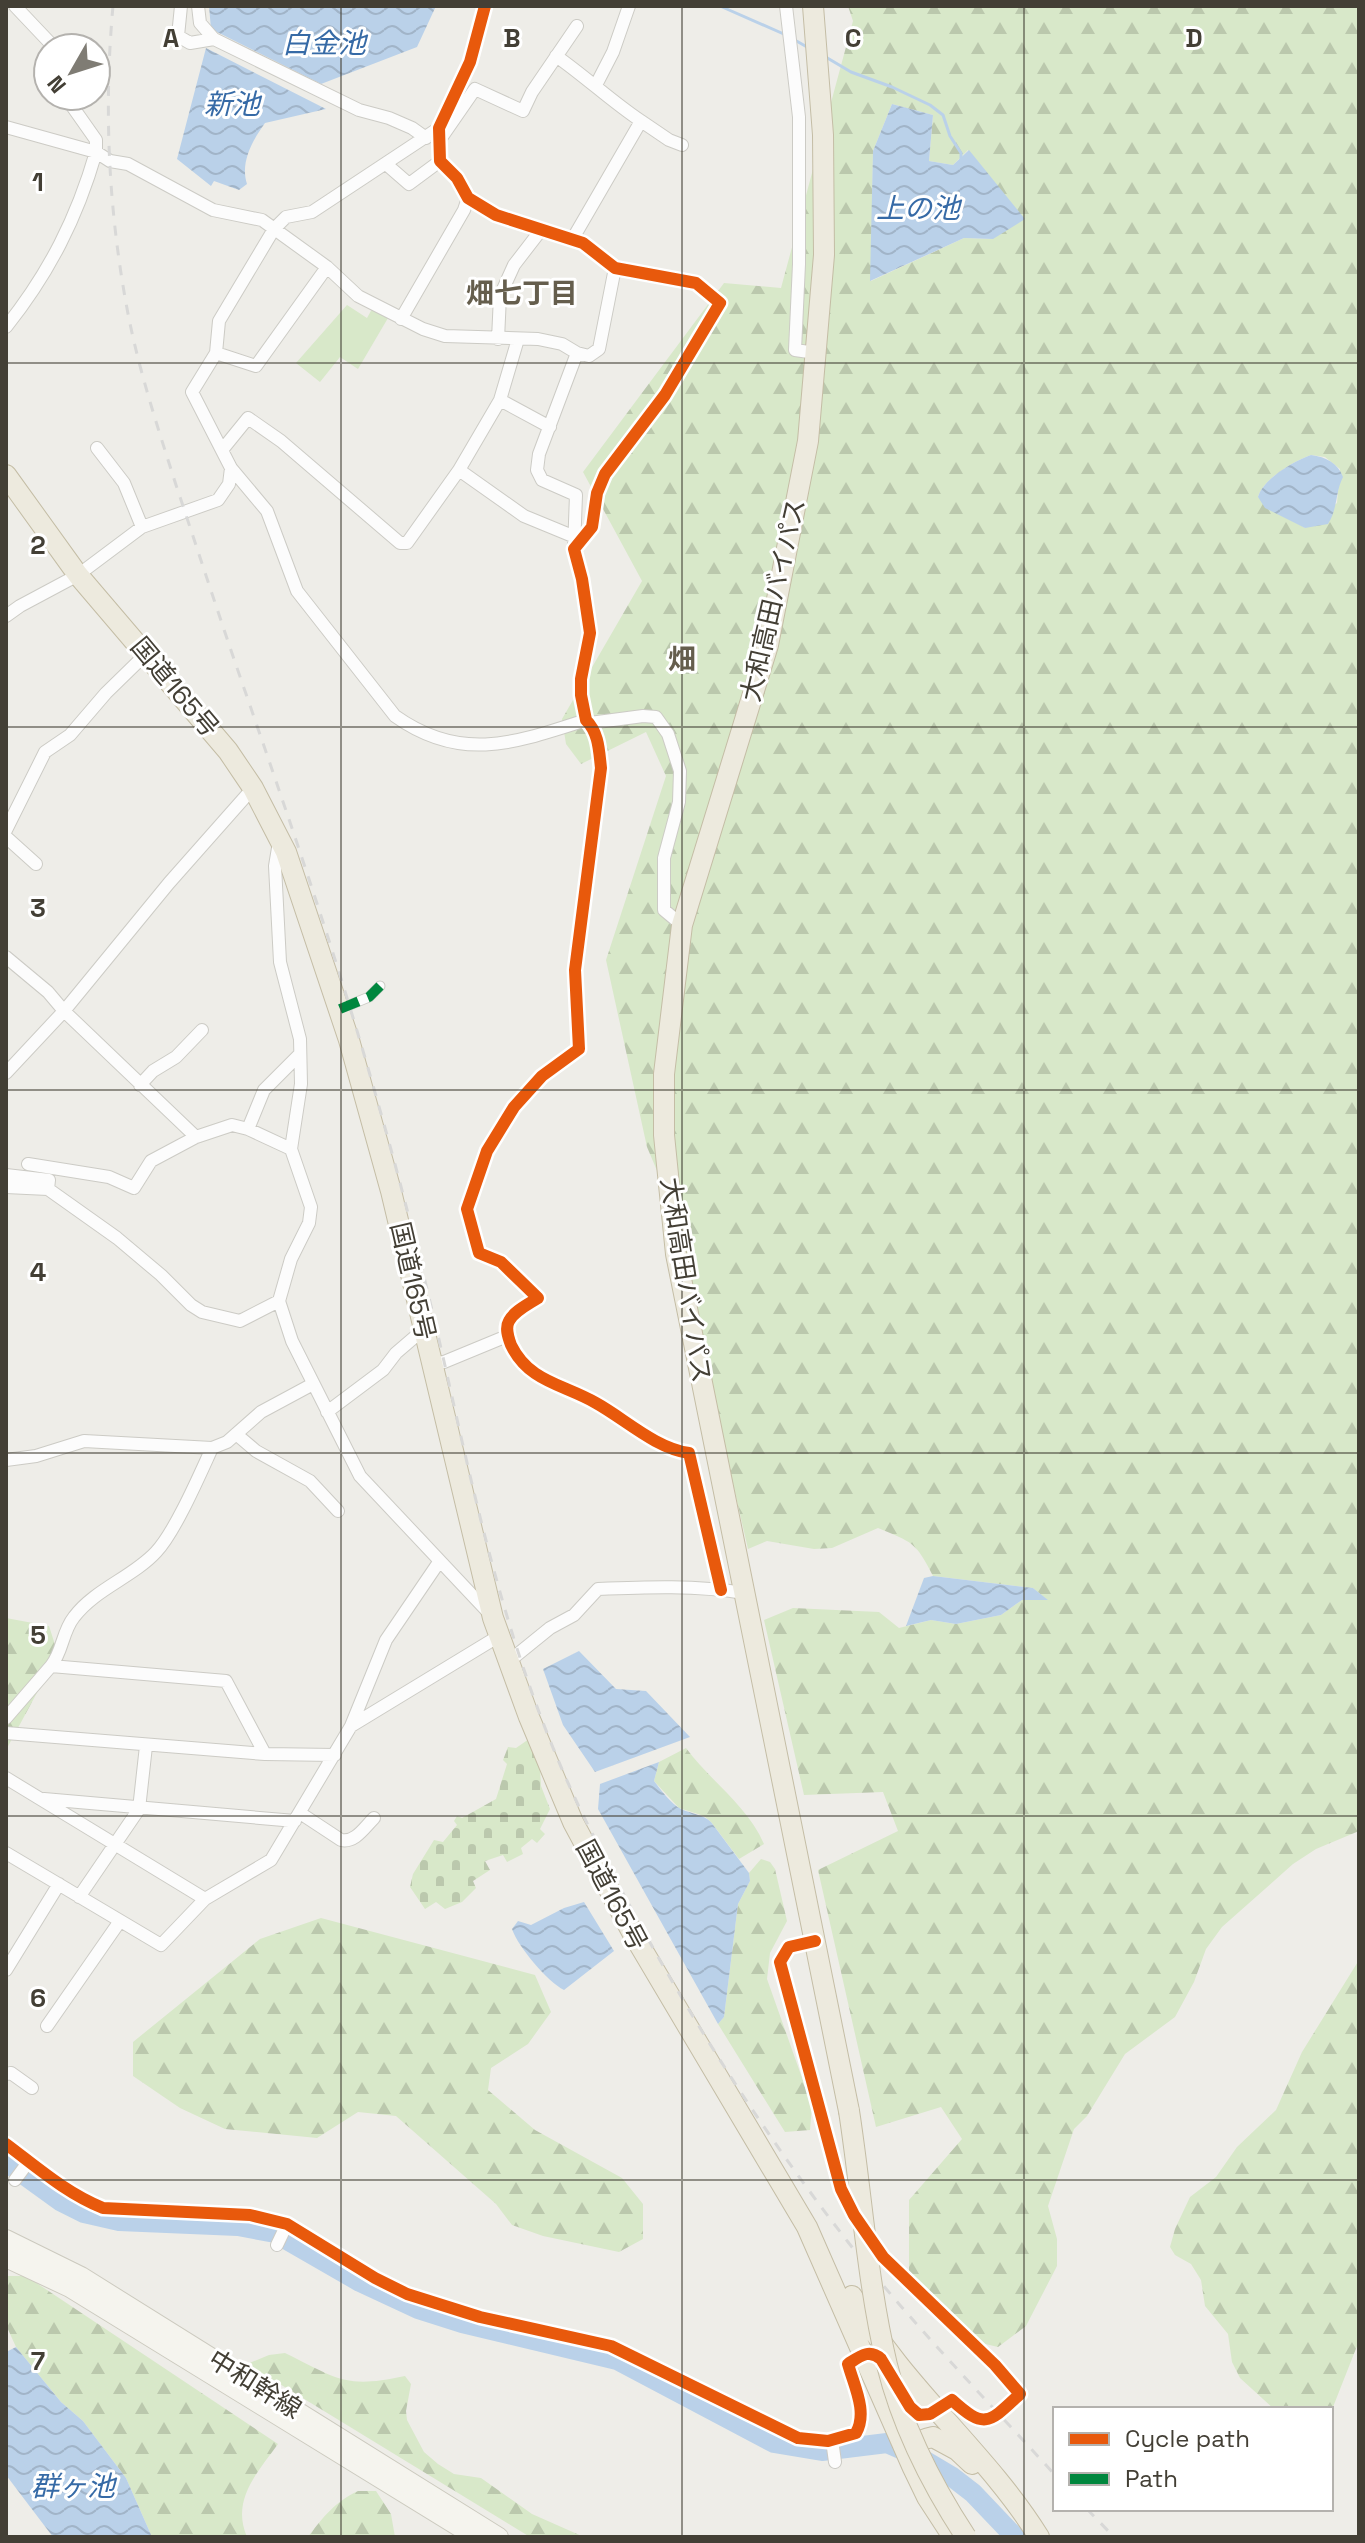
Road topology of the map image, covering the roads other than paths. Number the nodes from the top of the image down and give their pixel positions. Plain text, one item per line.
1 (15, 6) edge
2 (181, 6) edge
3 (198, 6) edge
4 (485, 6) edge
5 (629, 6) edge
6 (786, 6) edge
7 (813, 6) edge
8 (577, 26) dead end
9 (40, 32) edge
10 (214, 39) junction
11 (556, 56) junction
12 (596, 85) junction
13 (76, 112) edge
14 (641, 121) junction
15 (6, 127) edge
16 (435, 136) junction
17 (682, 145) dead end
18 (96, 152) junction
19 (440, 161) junction
20 (386, 164) junction
21 (468, 198) junction
22 (274, 229) junction
23 (541, 230) junction
24 (572, 240) junction
25 (327, 267) junction
26 (615, 268) junction
27 (401, 319) junction
28 (6, 327) edge
29 (498, 339) junction
30 (518, 339) junction
31 (216, 353) junction
32 (577, 353) junction
33 (816, 353) junction
34 (500, 400) junction
35 (550, 427) junction
36 (97, 448) dead end
37 (222, 450) junction
38 (231, 468) junction
39 (459, 470) junction
40 (6, 475) edge
41 (142, 527) junction
42 (575, 543) junction
43 (78, 575) junction
44 (6, 616) edge
45 (147, 653) junction
46 (588, 721) junction
47 (253, 788) junction
48 (6, 830) edge
49 (6, 837) edge
50 (279, 839) junction
51 (36, 864) dead end
52 (682, 925) junction
53 (6, 957) edge
54 (380, 986) dead end
55 (340, 1009) junction
56 (64, 1011) junction
57 (202, 1030) dead end
58 (300, 1054) junction
59 (6, 1073) edge
60 (140, 1085) junction
61 (248, 1129) junction
62 (196, 1137) junction
63 (291, 1149) junction
64 (28, 1164) dead end
65 (6, 1175) edge
66 (6, 1187) edge
67 (48, 1189) junction
68 (279, 1301) junction
69 (424, 1329) junction
70 (507, 1336) junction
71 (432, 1364) junction
72 (313, 1384) junction
73 (327, 1412) junction
74 (236, 1434) junction
75 (212, 1448) junction
76 (6, 1460) edge
77 (338, 1511) dead end
78 (439, 1562) junction
79 (721, 1590) junction
80 (744, 1593) junction
81 (496, 1627) junction
82 (508, 1662) junction
83 (51, 1666) junction
84 (6, 1718) edge
85 (351, 1726) junction
86 (6, 1733) edge
87 (146, 1746) junction
88 (265, 1754) junction
89 (335, 1755) junction
90 (6, 1778) edge
91 (44, 1799) junction
92 (139, 1809) junction
93 (297, 1817) junction
94 (374, 1818) dead end
95 (116, 1844) junction
96 (6, 1853) edge
97 (59, 1884) junction
98 (79, 1897) junction
99 (205, 1899) junction
100 (120, 1921) junction
101 (815, 1941) junction
102 (6, 1970) edge
103 (47, 2026) dead end
104 (6, 2074) edge
105 (32, 2088) dead end
106 (750, 2129) junction
107 (6, 2144) edge
108 (29, 2161) junction
109 (15, 2180) dead end
110 (287, 2224) junction
111 (6, 2239) edge
112 (277, 2245) dead end
113 (6, 2258) edge
114 (865, 2354) junction
115 (1011, 2402) dead end
116 (937, 2408) junction
117 (989, 2420) dead end
118 (832, 2440) junction
119 (835, 2462) dead end
120 (913, 2468) junction
121 (475, 2537) edge
122 (499, 2537) edge
123 (953, 2537) edge
124 (966, 2537) edge
125 (1038, 2537) edge

1 - 9 street
2 - 10 street
3 - 10 street
4 - 16 street
5 - 12 street
6 - 33 street
7 - 33 highway, 大和高田バイパス
8 - 11 street
10 - 16 street
11 - 12 street
11 - 16 street
12 - 14 street
13 - 18 street
14 - 17 street
14 - 24 street
15 - 18 street
16 - 19 street
16 - 20 street
18 - 22 street
18 - 28 street
19 - 20 street
19 - 21 street
20 - 22 street
21 - 23 street
21 - 27 street
22 - 25 street
22 - 31 street
23 - 24 street
23 - 29 street
24 - 26 street
25 - 27 street
25 - 31 street
26 - 32 street
26 - 42 street
27 - 29 street
29 - 30 street
30 - 32 street
30 - 34 street
31 - 37 street
32 - 35 street
33 - 52 highway, 大和高田バイパス
34 - 35 street
34 - 39 street
35 - 42 street
36 - 41 street
37 - 38 street
37 - 39 street
38 - 41 street
38 - 46 street
39 - 42 street
40 - 43 highway, 国道165号
41 - 43 street
42 - 46 street
43 - 44 street
43 - 45 highway, 国道165号
45 - 47 highway, 国道165号
45 - 48 street
46 - 52 street
46 - 70 street
47 - 50 highway, 国道165号
47 - 56 street
49 - 51 street
50 - 55 highway, 国道165号
50 - 58 street
52 - 80 highway, 大和高田バイパス
53 - 56 street
54 - 55 street
55 - 69 highway, 国道165号
56 - 59 street
56 - 60 street
57 - 60 street
58 - 61 street
58 - 63 street
60 - 62 street
61 - 62 street
61 - 63 street
62 - 64 street
63 - 68 street
65 - 67 street
66 - 67 street
67 - 68 street
68 - 72 street
69 - 71 highway, 国道165号
69 - 73 street
70 - 71 street
70 - 79 street
71 - 81 highway, 国道165号
72 - 73 street
72 - 74 street
73 - 78 street
74 - 75 street
74 - 77 street
75 - 76 street
75 - 83 street
78 - 81 street
78 - 85 street
79 - 80 street
79 - 82 street
80 - 101 highway, 大和高田バイパス
81 - 82 highway, 国道165号
81 - 85 street
82 - 106 highway, 国道165号
83 - 84 street
83 - 88 street
85 - 89 street
86 - 87 street
87 - 88 street
87 - 92 street
88 - 89 street
89 - 93 street
90 - 91 street
91 - 92 street
91 - 95 street
92 - 93 street
92 - 95 street
93 - 94 street
93 - 99 street
95 - 98 street
95 - 99 street
96 - 97 street
97 - 98 street
97 - 102 street
98 - 100 street
99 - 100 street
100 - 103 street
101 - 115 street
101 - 124 highway, 大和高田バイパス, bridge
104 - 105 street
106 - 114 highway, 国道165号
106 - 116 highway, 国道165号
107 - 108 street
108 - 109 street
108 - 110 street
110 - 112 street
110 - 118 street
111 - 122 main road, 中和幹線
113 - 121 main road, 中和幹線
114 - 116 street
114 - 118 street
114 - 120 highway, 国道165号
116 - 117 street
116 - 125 highway, 国道165号
118 - 119 street
120 - 123 highway, 国道165号
120 - 125 highway

